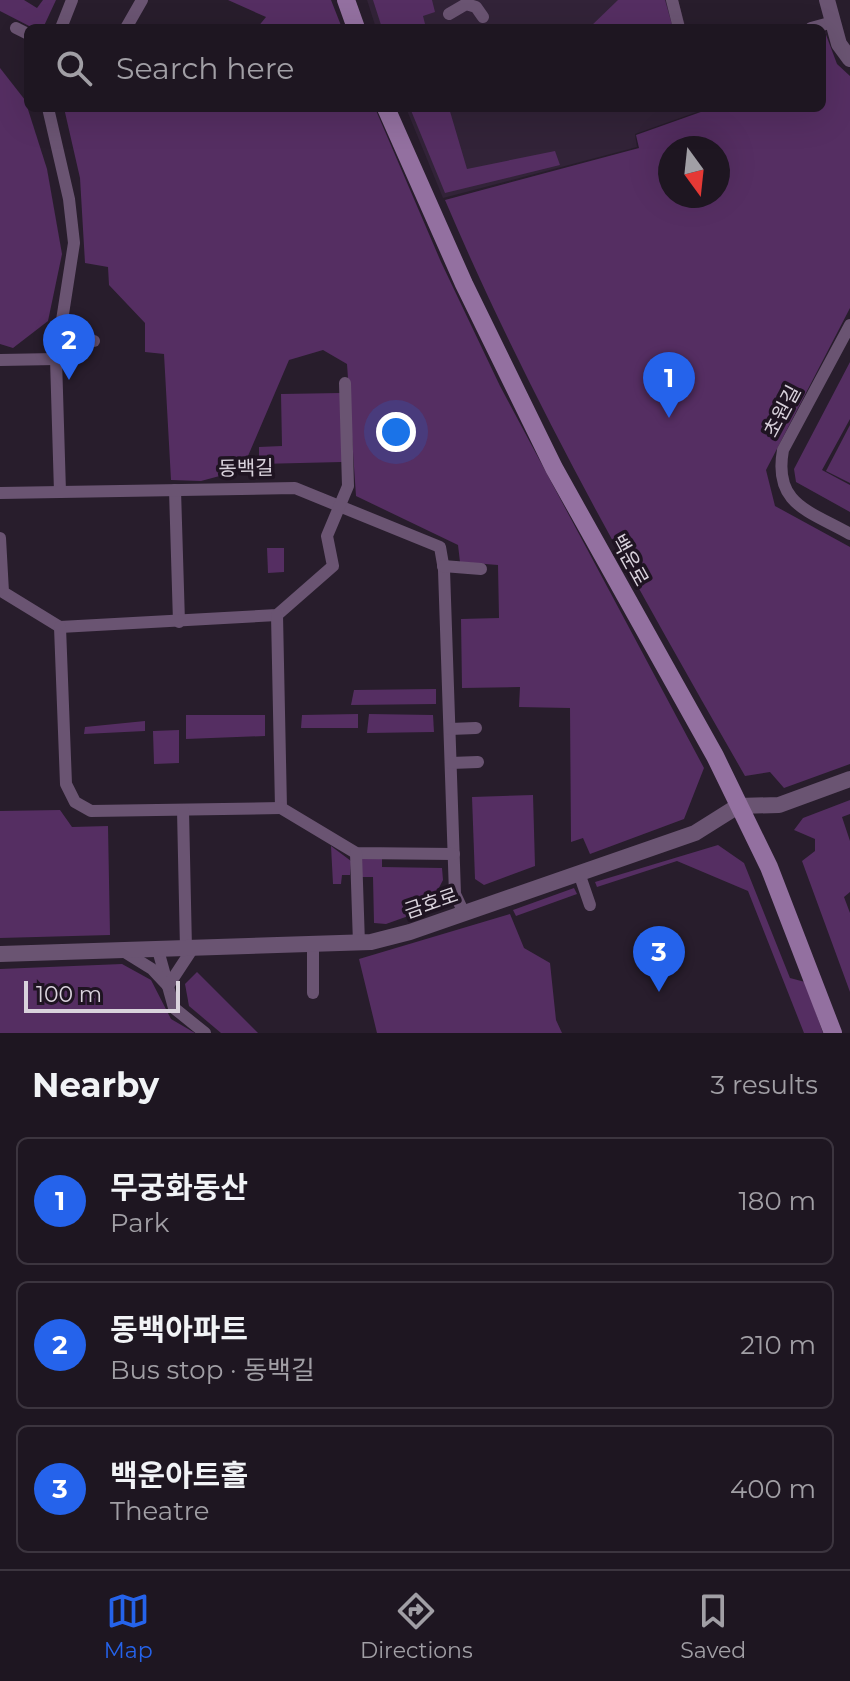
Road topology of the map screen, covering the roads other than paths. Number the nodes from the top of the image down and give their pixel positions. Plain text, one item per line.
1 (72, 0) edge
2 (142, 0) edge
3 (346, 0) edge
4 (454, 0) edge
5 (485, 0) edge
6 (672, 0) edge
7 (827, 0) edge
8 (833, 22) junction
9 (63, 24) edge
10 (128, 24) edge
11 (355, 24) edge
12 (678, 24) edge
13 (826, 24) edge
14 (850, 59) edge
15 (49, 112) edge
16 (388, 112) edge
17 (850, 325) edge
18 (57, 341) junction
19 (94, 341) dead end
20 (56, 359) junction
21 (0, 360) edge
22 (345, 383) dead end
23 (175, 490) junction
24 (60, 492) junction
25 (0, 493) edge
26 (338, 504) junction
27 (850, 534) edge
28 (0, 538) edge
29 (443, 566) junction
30 (481, 569) dead end
31 (2, 592) edge
32 (277, 615) junction
33 (179, 622) junction
34 (60, 627) junction
35 (476, 728) dead end
36 (450, 729) junction
37 (478, 762) dead end
38 (451, 763) junction
39 (850, 779) edge
40 (738, 806) junction
41 (281, 808) junction
42 (183, 810) junction
43 (356, 853) junction
44 (454, 854) junction
45 (579, 873) junction
46 (590, 905) dead end
47 (464, 913) junction
48 (359, 944) junction
49 (313, 945) junction
50 (189, 948) junction
51 (158, 950) junction
52 (123, 951) junction
53 (0, 954) edge
54 (168, 986) junction
55 (313, 993) dead end
56 (205, 1033) edge
57 (833, 1033) edge

1 - 9 street
2 - 10 street
3 - 11 main road
4 - 5 street
6 - 12 street
7 - 8 street
8 - 13 street
8 - 14 street
15 - 18 street
16 - 40 main road, 백운로
17 - 27 street, 초원길
18 - 19 street
18 - 20 street
20 - 21 street
20 - 24 street
22 - 26 street
23 - 24 street, 동백길
23 - 26 street, 동백길
23 - 33 street
24 - 25 street, 동백길
26 - 29 street, 동백길
26 - 32 street
28 - 31 street
29 - 30 street
29 - 36 street
31 - 34 street
32 - 33 street
32 - 41 street
33 - 34 street
34 - 42 street
35 - 36 street
36 - 38 street
37 - 38 street
38 - 44 street
39 - 40 street
40 - 45 street, 금호로
40 - 57 main road, 백운로
41 - 42 street
41 - 43 street
42 - 50 street
43 - 44 street
43 - 48 street
44 - 47 street
45 - 46 street
45 - 47 street, 금호로
47 - 48 street, 금호로
48 - 49 street, 금호로
49 - 50 street, 금호로
49 - 55 street
50 - 51 street, 금호로
50 - 54 street
51 - 52 street, 금호로
51 - 54 street
52 - 53 street, 금호로
52 - 54 street
54 - 56 street

